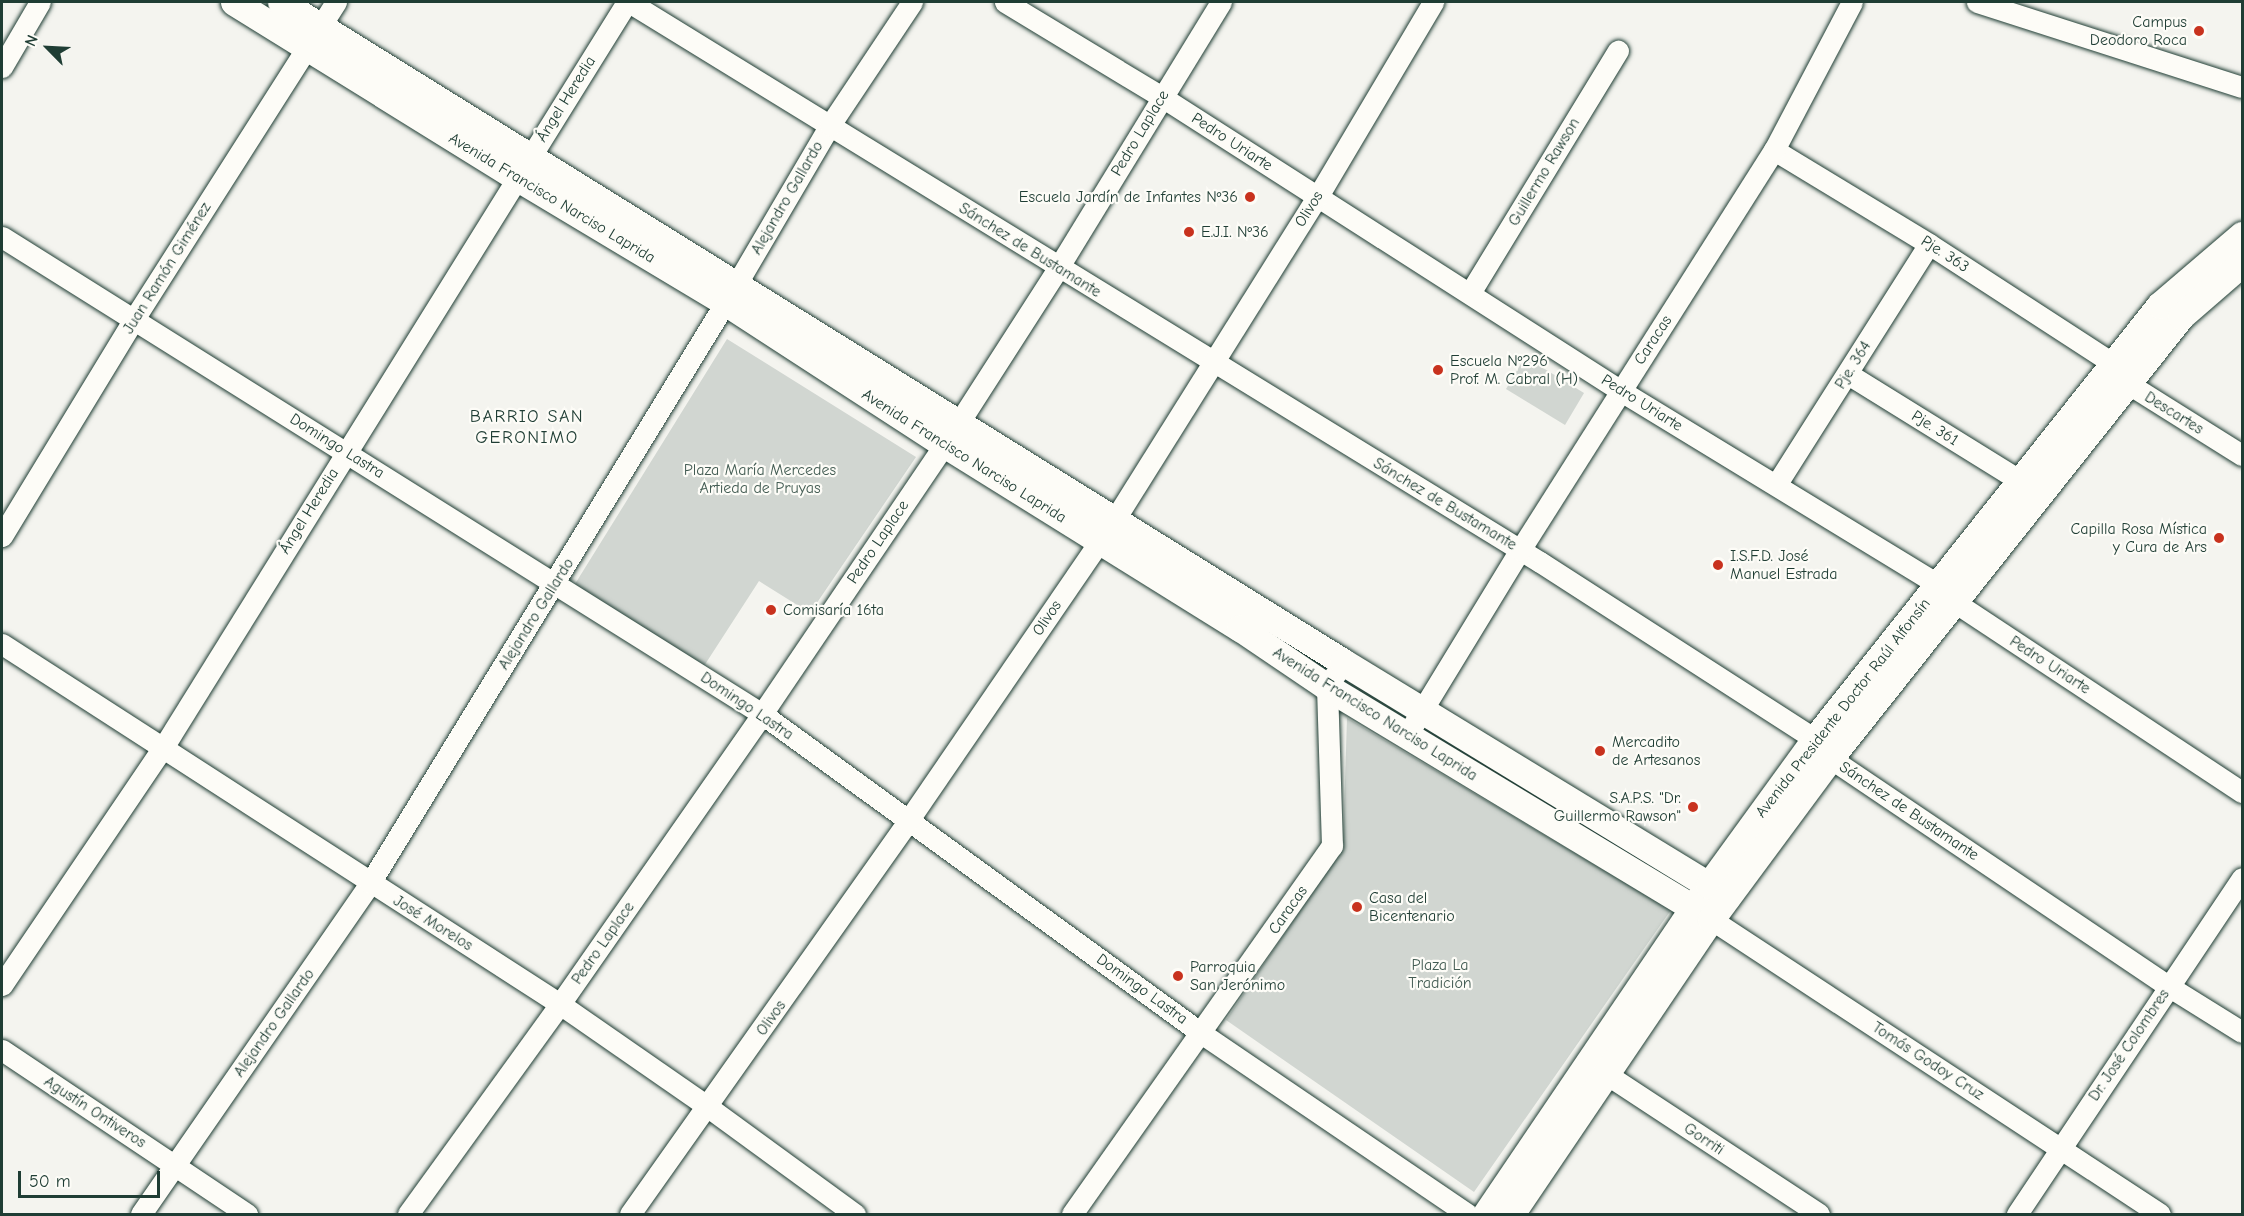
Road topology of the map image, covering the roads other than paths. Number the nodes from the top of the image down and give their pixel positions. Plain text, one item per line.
1 (40, 2) edge
2 (234, 2) edge
3 (281, 2) edge
4 (336, 2) edge
5 (628, 2) edge
6 (912, 2) edge
7 (1005, 2) edge
8 (1221, 2) edge
9 (1433, 2) edge
10 (1852, 2) edge
11 (1977, 2) edge
12 (314, 37) junction
13 (1618, 51) dead end
14 (2, 68) edge
15 (2242, 87) edge
16 (1162, 97) junction
17 (830, 125) junction
18 (1774, 150) junction
19 (523, 166) junction
20 (1318, 196) junction
21 (2242, 235) edge
22 (2, 237) edge
23 (1929, 244) junction
24 (2242, 263) edge
25 (1059, 268) junction
26 (1470, 293) junction
27 (730, 294) junction
28 (135, 319) junction
29 (1214, 363) junction
30 (2120, 373) junction
31 (1848, 374) junction
32 (1621, 390) junction
33 (951, 434) junction
34 (346, 452) junction
35 (2242, 455) edge
36 (2022, 482) junction
37 (1776, 485) junction
38 (1115, 519) junction
39 (2, 536) edge
40 (1099, 542) junction
41 (1520, 550) junction
42 (555, 583) junction
43 (1947, 594) junction
44 (2, 644) edge
45 (1343, 662) junction
46 (1328, 687) junction
47 (1423, 709) junction
48 (762, 714) junction
49 (1407, 735) junction
50 (164, 746) junction
51 (1822, 749) junction
52 (2242, 792) edge
53 (908, 821) junction
54 (2242, 878) edge
55 (370, 883) junction
56 (1718, 891) junction
57 (1703, 914) junction
58 (2, 985) edge
59 (2168, 986) junction
60 (560, 1004) junction
61 (2242, 1032) edge
62 (1201, 1033) junction
63 (2, 1050) edge
64 (1599, 1069) junction
65 (708, 1107) junction
66 (2061, 1148) junction
67 (176, 1166) junction
68 (842, 1211) edge
69 (141, 1215) edge
70 (247, 1215) edge
71 (408, 1215) edge
72 (630, 1215) edge
73 (1072, 1215) edge
74 (1467, 1215) edge
75 (1486, 1215) edge
76 (1511, 1215) edge
77 (1819, 1215) edge
78 (2017, 1215) edge
79 (2160, 1215) edge

1 - 14 street
2 - 12 main road, Avenida Francisco Narciso Laprida
3 - 12 main road, Avenida Francisco Narciso Laprida
4 - 12 street, Juan Ramón Giménez
5 - 17 street, Sánchez de Bustamante
5 - 19 street, Ángel Heredia
6 - 17 street, Alejandro Gallardo
7 - 16 street, Pedro Uriarte
8 - 16 street, Pedro Laplace
9 - 20 street, Olivos
10 - 18 street, Caracas
11 - 15 street
12 - 19 main road, Avenida Francisco Narciso Laprida
12 - 28 street, Juan Ramón Giménez
13 - 26 street, Guillermo Rawson
16 - 20 street, Pedro Uriarte
16 - 25 street, Pedro Laplace
17 - 25 street, Sánchez de Bustamante
17 - 27 street, Alejandro Gallardo
18 - 23 street, Pje. 363
18 - 32 street, Caracas
19 - 27 main road, Avenida Francisco Narciso Laprida
19 - 34 street, Ángel Heredia
20 - 26 street, Pedro Uriarte
20 - 29 street, Olivos
21 - 30 main road, Avenida Presidente Doctor Raúl Alfonsín
22 - 28 street, Domingo Lastra
23 - 30 street, Pje. 363
23 - 31 street, Pje. 364
24 - 30 main road, Avenida Presidente Doctor Raúl Alfonsín
25 - 29 street, Sánchez de Bustamante
25 - 33 street, Pedro Laplace
26 - 32 street, Pedro Uriarte
27 - 33 main road, Avenida Francisco Narciso Laprida
27 - 42 street, Alejandro Gallardo
28 - 34 street, Domingo Lastra
28 - 39 street, Juan Ramón Giménez
29 - 38 street, Olivos
29 - 41 street, Sánchez de Bustamante
30 - 35 street, Descartes
30 - 36 main road, Avenida Presidente Doctor Raúl Alfonsín
30 - 43 main road, Avenida Presidente Doctor Raúl Alfonsín
31 - 36 street, Pje. 361
31 - 37 street, Pje. 364
32 - 37 street, Pedro Uriarte
32 - 41 street, Caracas
33 - 38 main road, Avenida Francisco Narciso Laprida
33 - 40 main road, Avenida Francisco Narciso Laprida
33 - 48 street, Pedro Laplace
34 - 42 street, Domingo Lastra
34 - 50 street, Ángel Heredia
36 - 43 main road, Avenida Presidente Doctor Raúl Alfonsín
37 - 43 street, Pedro Uriarte
38 - 40 street, Olivos
38 - 45 main road, Avenida Francisco Narciso Laprida
40 - 46 main road, Avenida Francisco Narciso Laprida
40 - 53 street, Olivos
41 - 47 street, Caracas
41 - 51 street, Sánchez de Bustamante
42 - 48 street, Domingo Lastra
42 - 55 street, Alejandro Gallardo
43 - 51 main road, Avenida Presidente Doctor Raúl Alfonsín
43 - 52 street, Pedro Uriarte
44 - 50 street, José Morelos
45 - 46 street
45 - 47 main road, Avenida Francisco Narciso Laprida
46 - 49 main road, Avenida Francisco Narciso Laprida
46 - 62 street, Caracas
47 - 49 street, Caracas
47 - 56 main road, Avenida Francisco Narciso Laprida
48 - 53 street, Domingo Lastra
48 - 60 street, Pedro Laplace
49 - 57 main road, Avenida Francisco Narciso Laprida
50 - 55 street, José Morelos
50 - 58 street, Ángel Heredia
51 - 56 main road, Avenida Presidente Doctor Raúl Alfonsín
51 - 59 street, Sánchez de Bustamante
53 - 62 street, Domingo Lastra
53 - 65 street, Olivos
54 - 59 street, Dr. José Colombres
55 - 60 street, José Morelos
55 - 67 street, Alejandro Gallardo
56 - 57 main road, Avenida Presidente Doctor Raúl Alfonsín
57 - 64 main road, Avenida Presidente Doctor Raúl Alfonsín
57 - 66 street, Tomás Godoy Cruz
59 - 61 street, Sánchez de Bustamante
59 - 66 street, Dr. José Colombres
60 - 65 street, José Morelos
60 - 71 street, Pedro Laplace
62 - 73 street, Caracas
62 - 74 street, Domingo Lastra
63 - 67 street, Agustín Ontiveros
64 - 75 main road, Avenida Presidente Doctor Raúl Alfonsín
64 - 76 main road, Avenida Presidente Doctor Raúl Alfonsín
64 - 77 street, Gorriti
65 - 68 street, José Morelos
65 - 72 street, Olivos
66 - 78 street, Dr. José Colombres
66 - 79 street, Tomás Godoy Cruz
67 - 69 street, Alejandro Gallardo
67 - 70 street, Agustín Ontiveros

